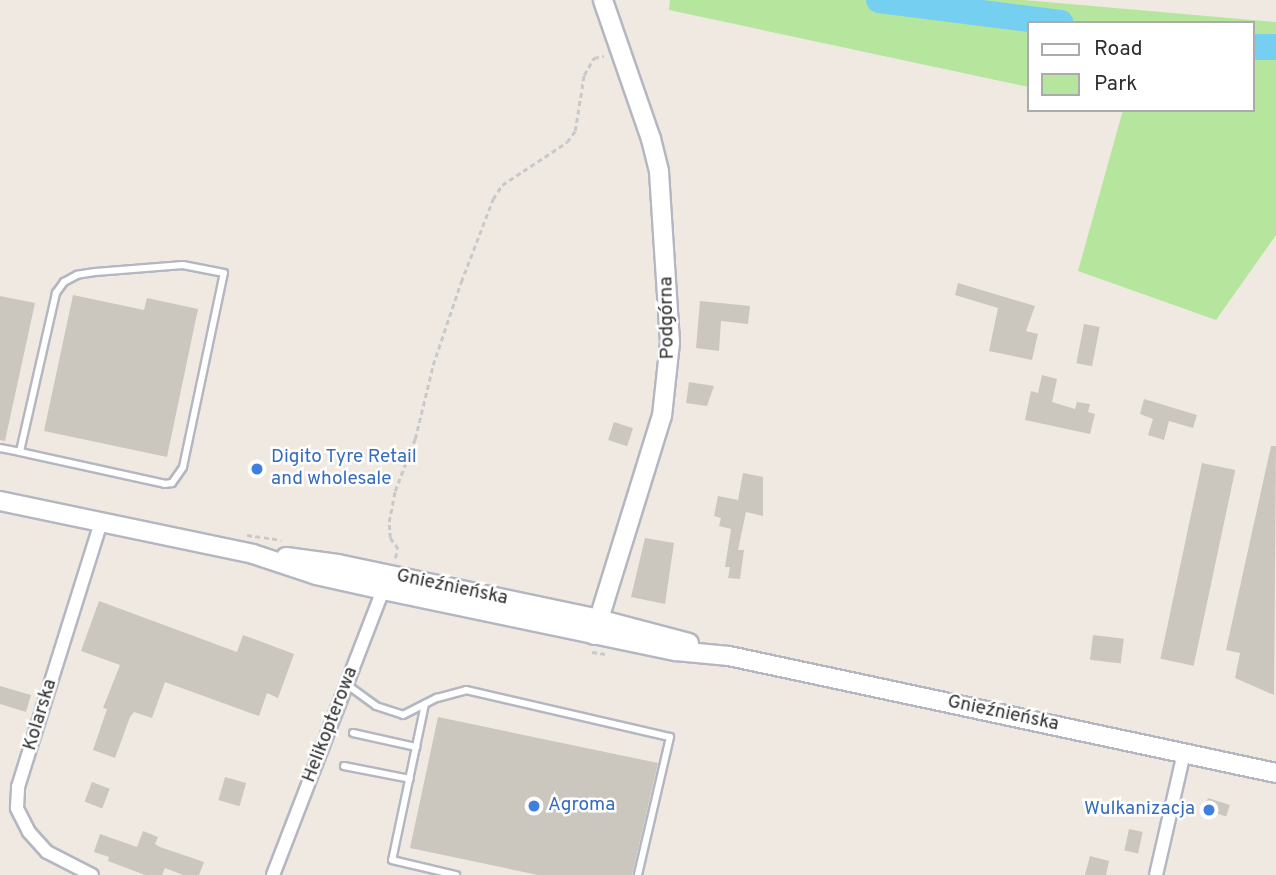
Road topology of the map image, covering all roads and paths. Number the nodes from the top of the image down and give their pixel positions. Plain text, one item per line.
1 (603, 0) edge
2 (621, 51) junction
3 (0, 448) edge
4 (20, 452) junction
5 (0, 500) edge
6 (101, 522) junction
7 (242, 534) dead end
8 (282, 540) dead end
9 (386, 583) junction
10 (593, 635) junction
11 (612, 655) dead end
12 (346, 684) junction
13 (425, 704) junction
14 (353, 733) dead end
15 (416, 747) junction
16 (1184, 753) junction
17 (344, 766) dead end
18 (1276, 773) edge
19 (410, 779) junction
20 (92, 875) edge
21 (273, 875) edge
22 (456, 875) edge
23 (638, 875) edge
24 (1157, 875) edge

1 - 2 main road, Podgórna
2 - 9 path
2 - 10 main road, Podgórna
3 - 4 lane
4 - 4 lane
5 - 6 main road, Gnieźnieńska
6 - 9 main road, Gnieźnieńska
6 - 20 street, Kolarska
7 - 8 path
9 - 10 main road, Gnieźnieńska
9 - 12 street, Helikopterowa
10 - 11 path
10 - 16 main road, Gnieźnieńska
12 - 13 lane
12 - 21 street, Helikopterowa
13 - 15 lane
13 - 23 lane
14 - 15 lane
15 - 19 lane
16 - 18 main road, Gnieźnieńska
16 - 24 street
17 - 19 lane
19 - 22 lane

